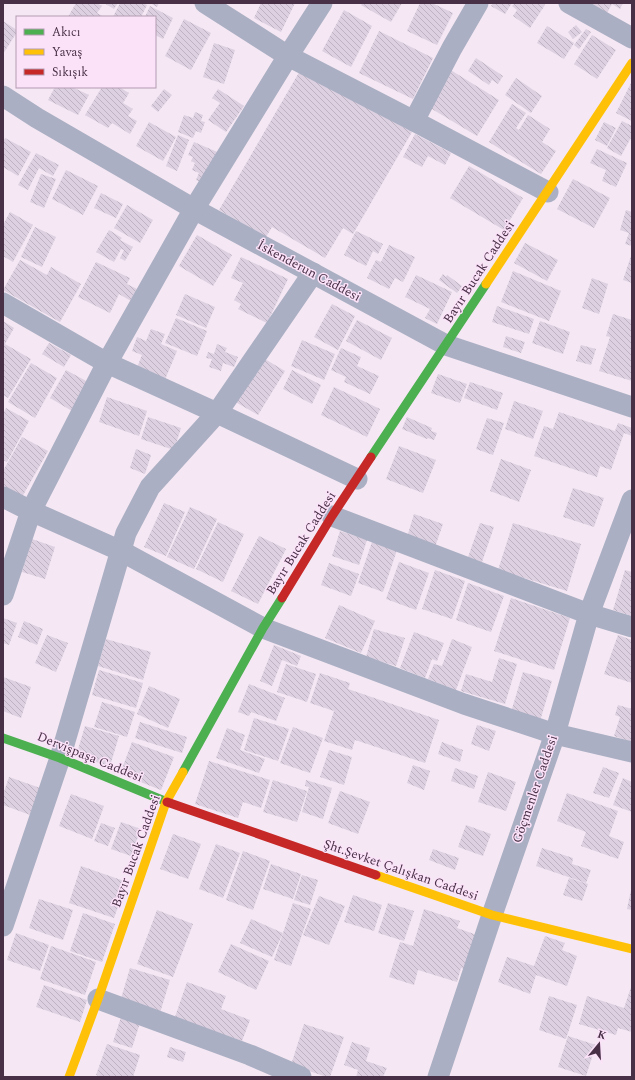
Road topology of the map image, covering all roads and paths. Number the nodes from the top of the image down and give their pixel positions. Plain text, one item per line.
1 (205, 3) edge
2 (322, 3) edge
3 (478, 3) edge
4 (569, 3) edge
5 (632, 38) edge
6 (288, 56) junction
7 (632, 63) edge
8 (3, 96) edge
9 (414, 121) junction
10 (548, 192) junction
11 (194, 208) junction
12 (313, 273) junction
13 (3, 303) edge
14 (446, 345) junction
15 (107, 363) junction
16 (632, 407) edge
17 (217, 413) junction
18 (357, 479) junction
19 (3, 496) edge
20 (632, 500) edge
21 (31, 511) junction
22 (332, 516) junction
23 (122, 551) junction
24 (3, 595) edge
25 (589, 614) junction
26 (632, 626) edge
27 (263, 628) junction
28 (555, 734) junction
29 (3, 738) edge
30 (632, 752) edge
31 (60, 758) junction
32 (166, 802) junction
33 (492, 915) junction
34 (3, 926) edge
35 (632, 949) edge
36 (98, 999) junction
37 (69, 1077) edge
38 (301, 1077) edge
39 (438, 1077) edge

1 - 6 street
2 - 6 street
3 - 9 street
4 - 5 street
6 - 9 street
6 - 11 street
7 - 10 street, Bayır Bucak Caddesi
8 - 11 street, İskenderun Caddesi
9 - 10 street
10 - 14 street, Bayır Bucak Caddesi
11 - 12 street, İskenderun Caddesi
11 - 15 street
12 - 14 street, İskenderun Caddesi
12 - 17 street
13 - 15 street
14 - 16 street, İskenderun Caddesi
14 - 18 street, Bayır Bucak Caddesi
15 - 17 street
15 - 21 street
17 - 18 street
17 - 23 street
18 - 22 street, Bayır Bucak Caddesi
19 - 21 street
20 - 25 street, Göçmenler Caddesi
21 - 23 street
21 - 24 street
22 - 25 street
22 - 27 street, Bayır Bucak Caddesi
23 - 27 street
23 - 31 street
25 - 26 street
25 - 28 street, Göçmenler Caddesi
27 - 28 street
27 - 32 street, Bayır Bucak Caddesi
28 - 30 street
28 - 33 street, Göçmenler Caddesi
29 - 31 street, Dervişpaşa Caddesi
31 - 32 street, Dervişpaşa Caddesi
31 - 34 street
32 - 33 street, Şht.Şevket Çalışkan Caddesi
32 - 36 street, Bayır Bucak Caddesi
33 - 35 street, Şht.Şevket Çalışkan Caddesi
33 - 39 street, Göçmenler Caddesi
36 - 37 street, Bayır Bucak Caddesi
36 - 38 street

